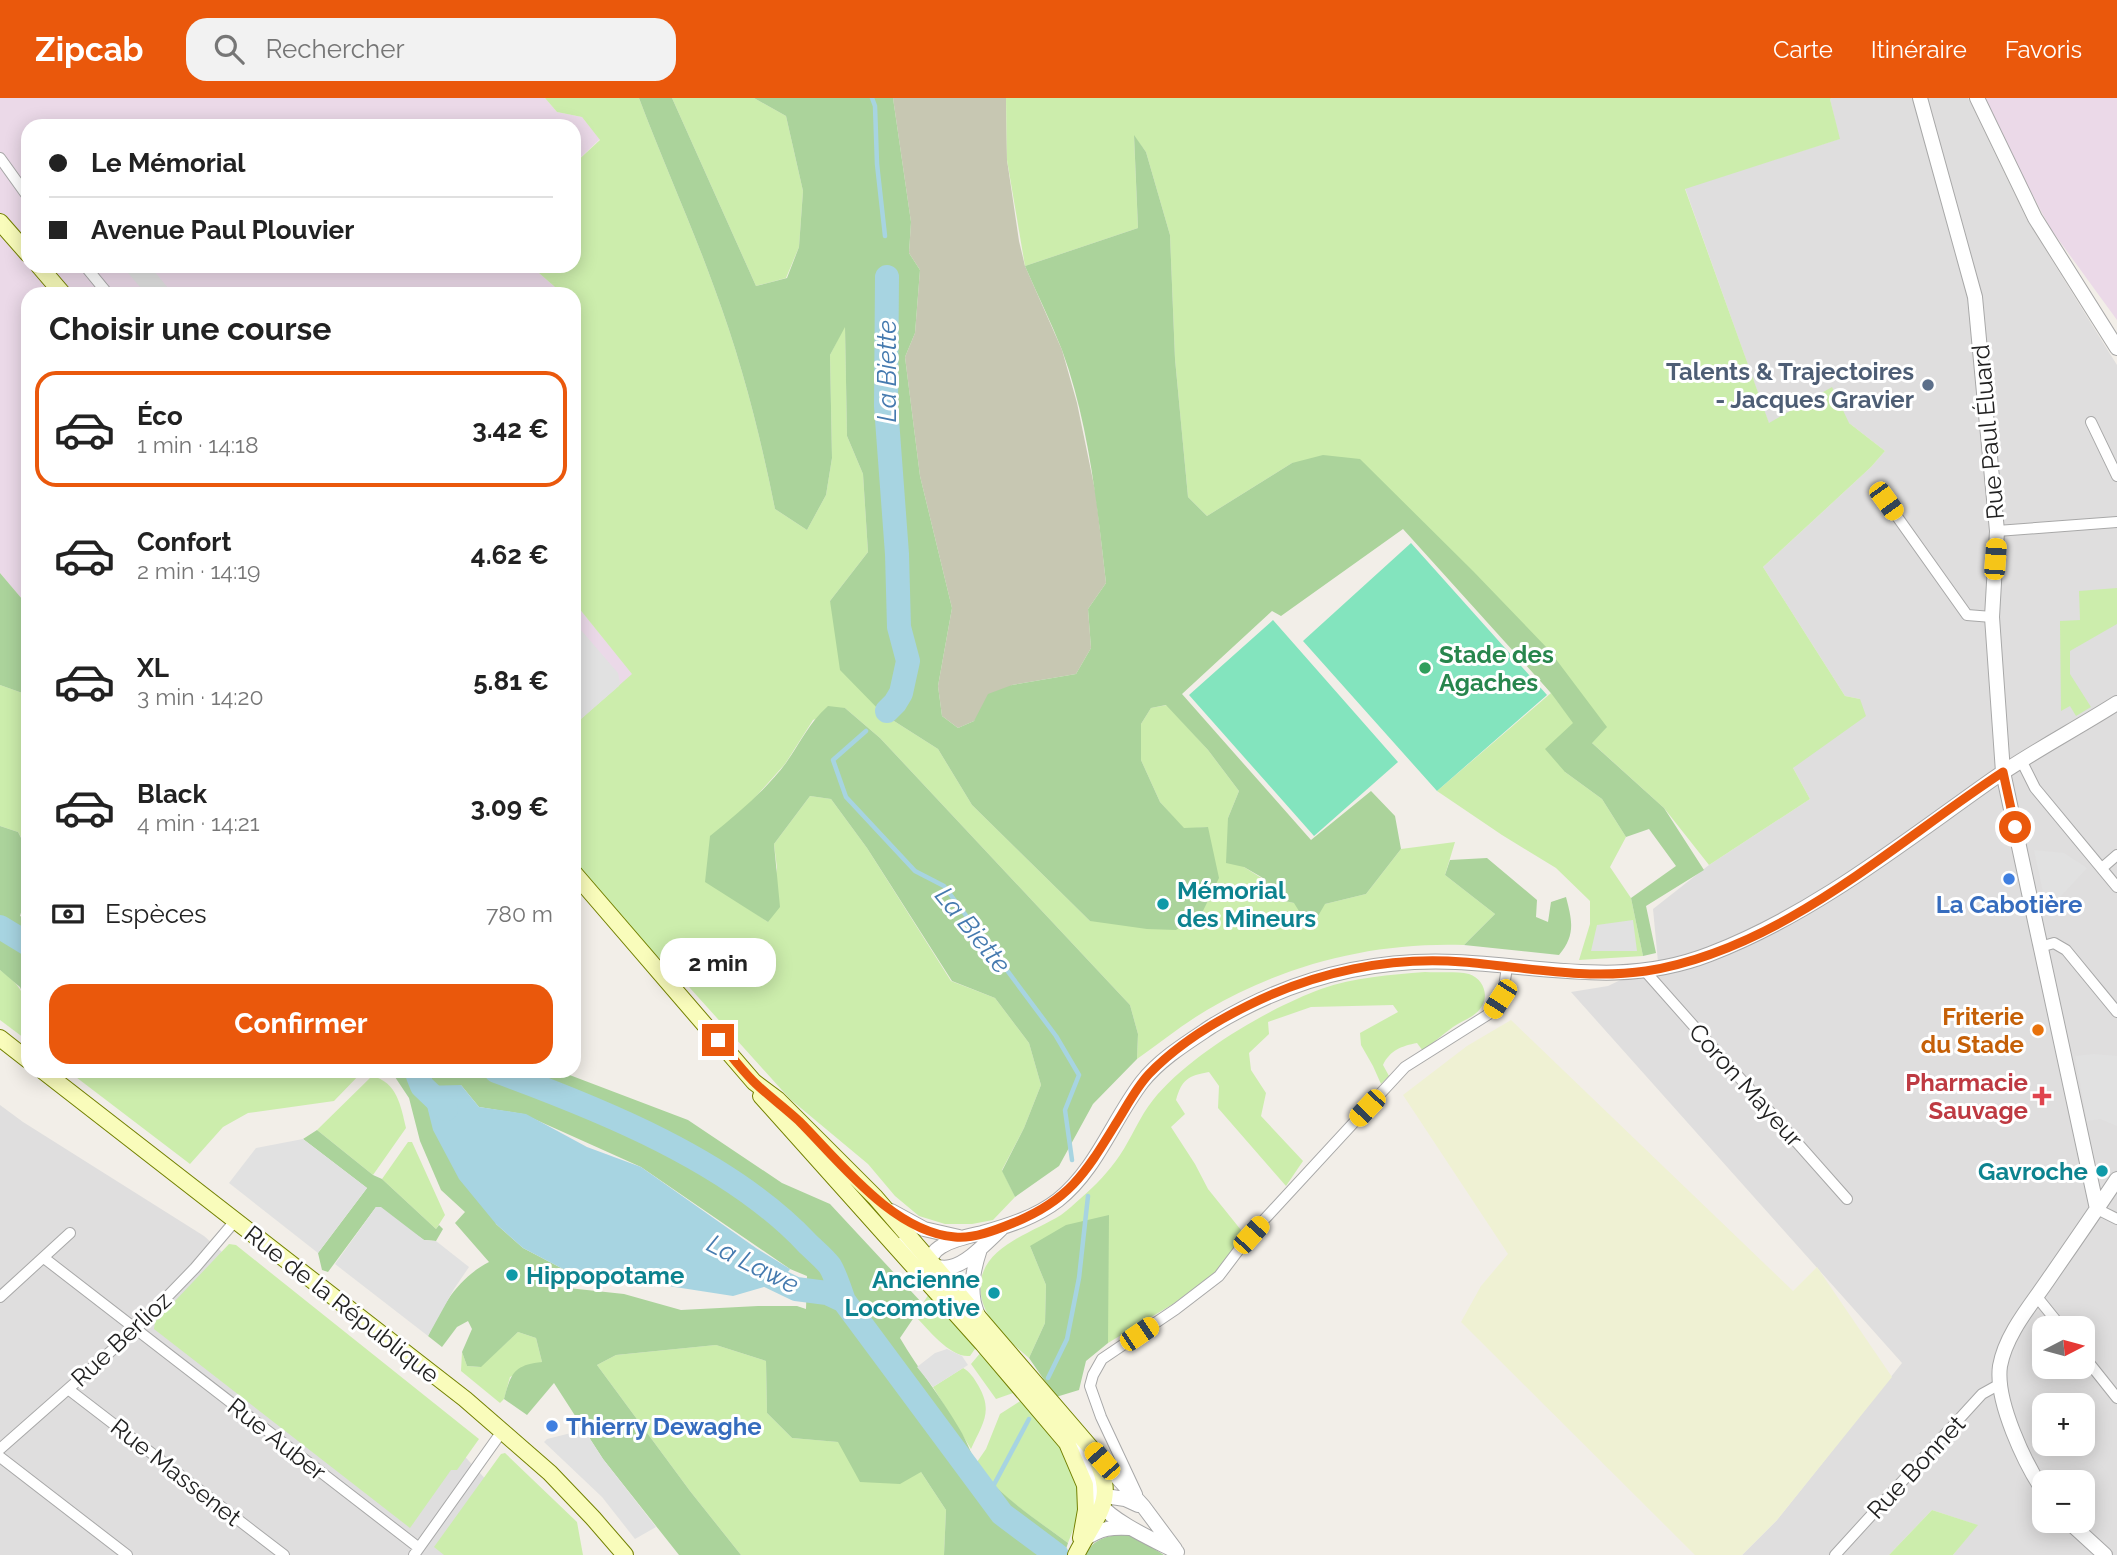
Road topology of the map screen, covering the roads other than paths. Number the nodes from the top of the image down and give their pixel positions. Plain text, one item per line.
1 (1920, 98) edge
2 (1977, 98) edge
3 (0, 158) edge
4 (21, 187) edge
5 (0, 222) edge
6 (21, 246) edge
7 (45, 273) edge
8 (91, 273) edge
9 (57, 287) edge
10 (102, 287) edge
11 (2117, 348) edge
12 (2091, 422) dead end
13 (2117, 476) edge
14 (1886, 501) dead end
15 (2117, 522) edge
16 (1997, 531) junction
17 (1992, 617) junction
18 (2117, 703) edge
19 (2022, 762) junction
20 (2003, 772) junction
21 (2117, 855) edge
22 (2102, 868) junction
23 (581, 881) edge
24 (2117, 887) edge
25 (2040, 947) junction
26 (1507, 967) junction
27 (1645, 971) junction
28 (2117, 1012) edge
29 (0, 1038) edge
30 (21, 1054) edge
31 (52, 1078) edge
32 (754, 1082) junction
33 (2117, 1179) edge
34 (846, 1192) junction
35 (875, 1197) junction
36 (1847, 1199) dead end
37 (2097, 1209) junction
38 (2117, 1219) edge
39 (235, 1221) junction
40 (1002, 1228) junction
41 (70, 1233) dead end
42 (968, 1237) junction
43 (980, 1249) junction
44 (44, 1258) junction
45 (931, 1263) junction
46 (934, 1289) junction
47 (0, 1297) edge
48 (2037, 1297) junction
49 (978, 1315) junction
50 (2052, 1316) edge
51 (135, 1330) junction
52 (2095, 1370) edge
53 (2000, 1384) junction
54 (68, 1389) junction
55 (2117, 1398) edge
56 (503, 1430) junction
57 (1090, 1447) junction
58 (0, 1449) edge
59 (0, 1457) edge
60 (2032, 1474) edge
61 (1098, 1504) junction
62 (1143, 1506) junction
63 (1132, 1528) junction
64 (2080, 1533) edge
65 (1080, 1548) edge
66 (416, 1552) edge
67 (1179, 1554) edge
68 (127, 1555) edge
69 (284, 1555) edge
70 (625, 1555) edge
71 (1835, 1555) edge
72 (2105, 1555) edge

1 - 16 street, Rue Paul Éluard
2 - 11 street
3 - 4 street
5 - 6 main road
7 - 9 main road
8 - 10 street
12 - 13 street
14 - 17 street
15 - 16 street
16 - 17 street, Rue Paul Éluard
17 - 20 street, Rue Paul Éluard
18 - 19 street
19 - 20 street
19 - 22 street
20 - 25 street, Rue Paul Éluard
20 - 27 street
21 - 22 street
22 - 24 street
23 - 32 main road
25 - 28 street
25 - 37 street, Rue Paul Éluard
26 - 27 street
26 - 40 street
26 - 62 street
27 - 36 street, Coron Mayeur
29 - 30 main road
31 - 39 main road, Rue de la République
32 - 34 main road
32 - 35 main road
33 - 37 street
34 - 45 street
34 - 46 main road
35 - 42 street
35 - 45 main road
37 - 38 street
37 - 48 street
39 - 51 street, Rue Berlioz
39 - 56 main road, Rue de la République
40 - 42 street
40 - 43 street
41 - 44 street
42 - 45 street
43 - 45 street
43 - 49 street
44 - 47 street
44 - 51 street, Rue Auber
45 - 46 street
45 - 49 main road
46 - 61 main road
48 - 50 street
48 - 53 street
49 - 57 main road
51 - 54 street, Rue Berlioz
51 - 66 street, Rue Auber
52 - 55 street
53 - 60 street
53 - 71 street, Rue Bonnet
54 - 58 street, Rue Berlioz
54 - 69 street, Rue Massenet
56 - 66 street
56 - 70 main road, Rue de la République
57 - 61 main road
57 - 62 street
59 - 68 street
61 - 62 street
61 - 63 street
61 - 65 main road
62 - 67 street
63 - 65 street
63 - 67 street
64 - 72 street

